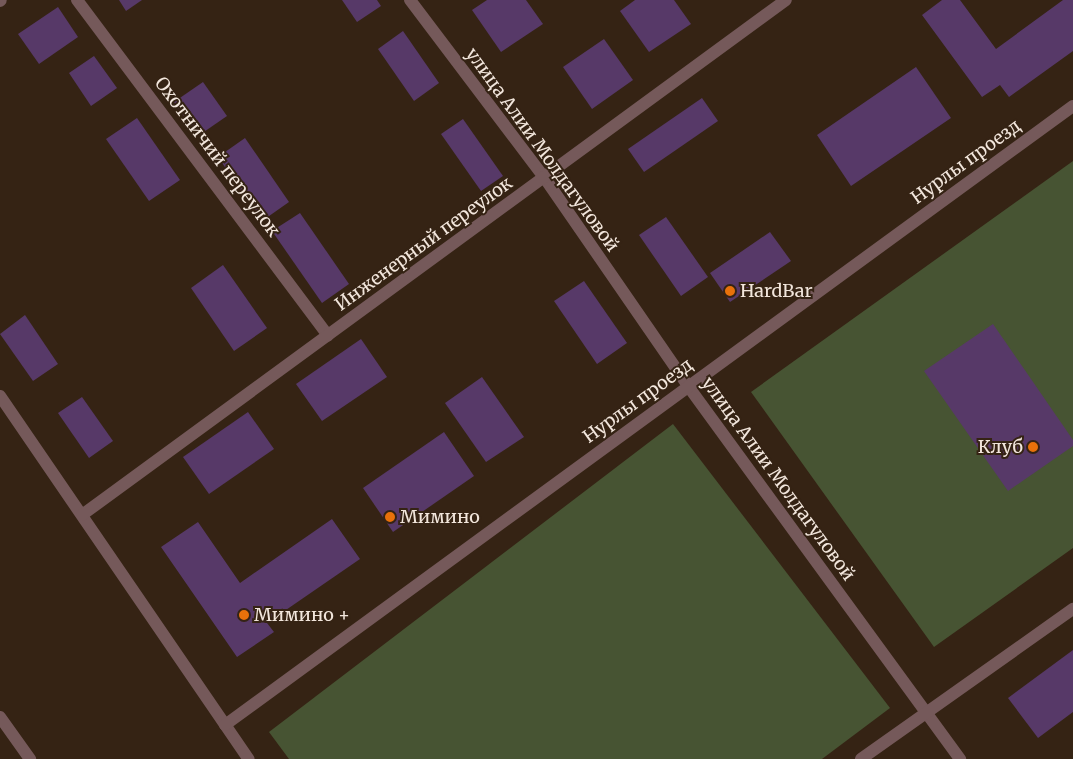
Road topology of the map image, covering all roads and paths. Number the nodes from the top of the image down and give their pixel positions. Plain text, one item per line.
1 (77, 0) edge
2 (410, 0) edge
3 (786, 0) edge
4 (1073, 106) edge
5 (544, 177) junction
6 (328, 336) junction
7 (688, 386) junction
8 (0, 396) edge
9 (82, 515) junction
10 (1073, 610) edge
11 (926, 711) junction
12 (0, 717) edge
13 (226, 725) junction
14 (30, 759) edge
15 (249, 759) edge
16 (861, 759) edge
17 (960, 759) edge

1 - 6 street, Охотничий переулок
2 - 5 street, улица Алии Молдагуловой
3 - 5 street, Инженерный переулок
4 - 7 street, Нурлы проезд
5 - 6 street, Инженерный переулок
5 - 7 street, улица Алии Молдагуловой
6 - 9 street, Инженерный переулок
7 - 11 street, улица Алии Молдагуловой
7 - 13 street, Нурлы проезд
8 - 9 street
9 - 13 street
10 - 11 street
11 - 16 street
11 - 17 street, улица Алии Молдагуловой
12 - 14 street
13 - 15 street

